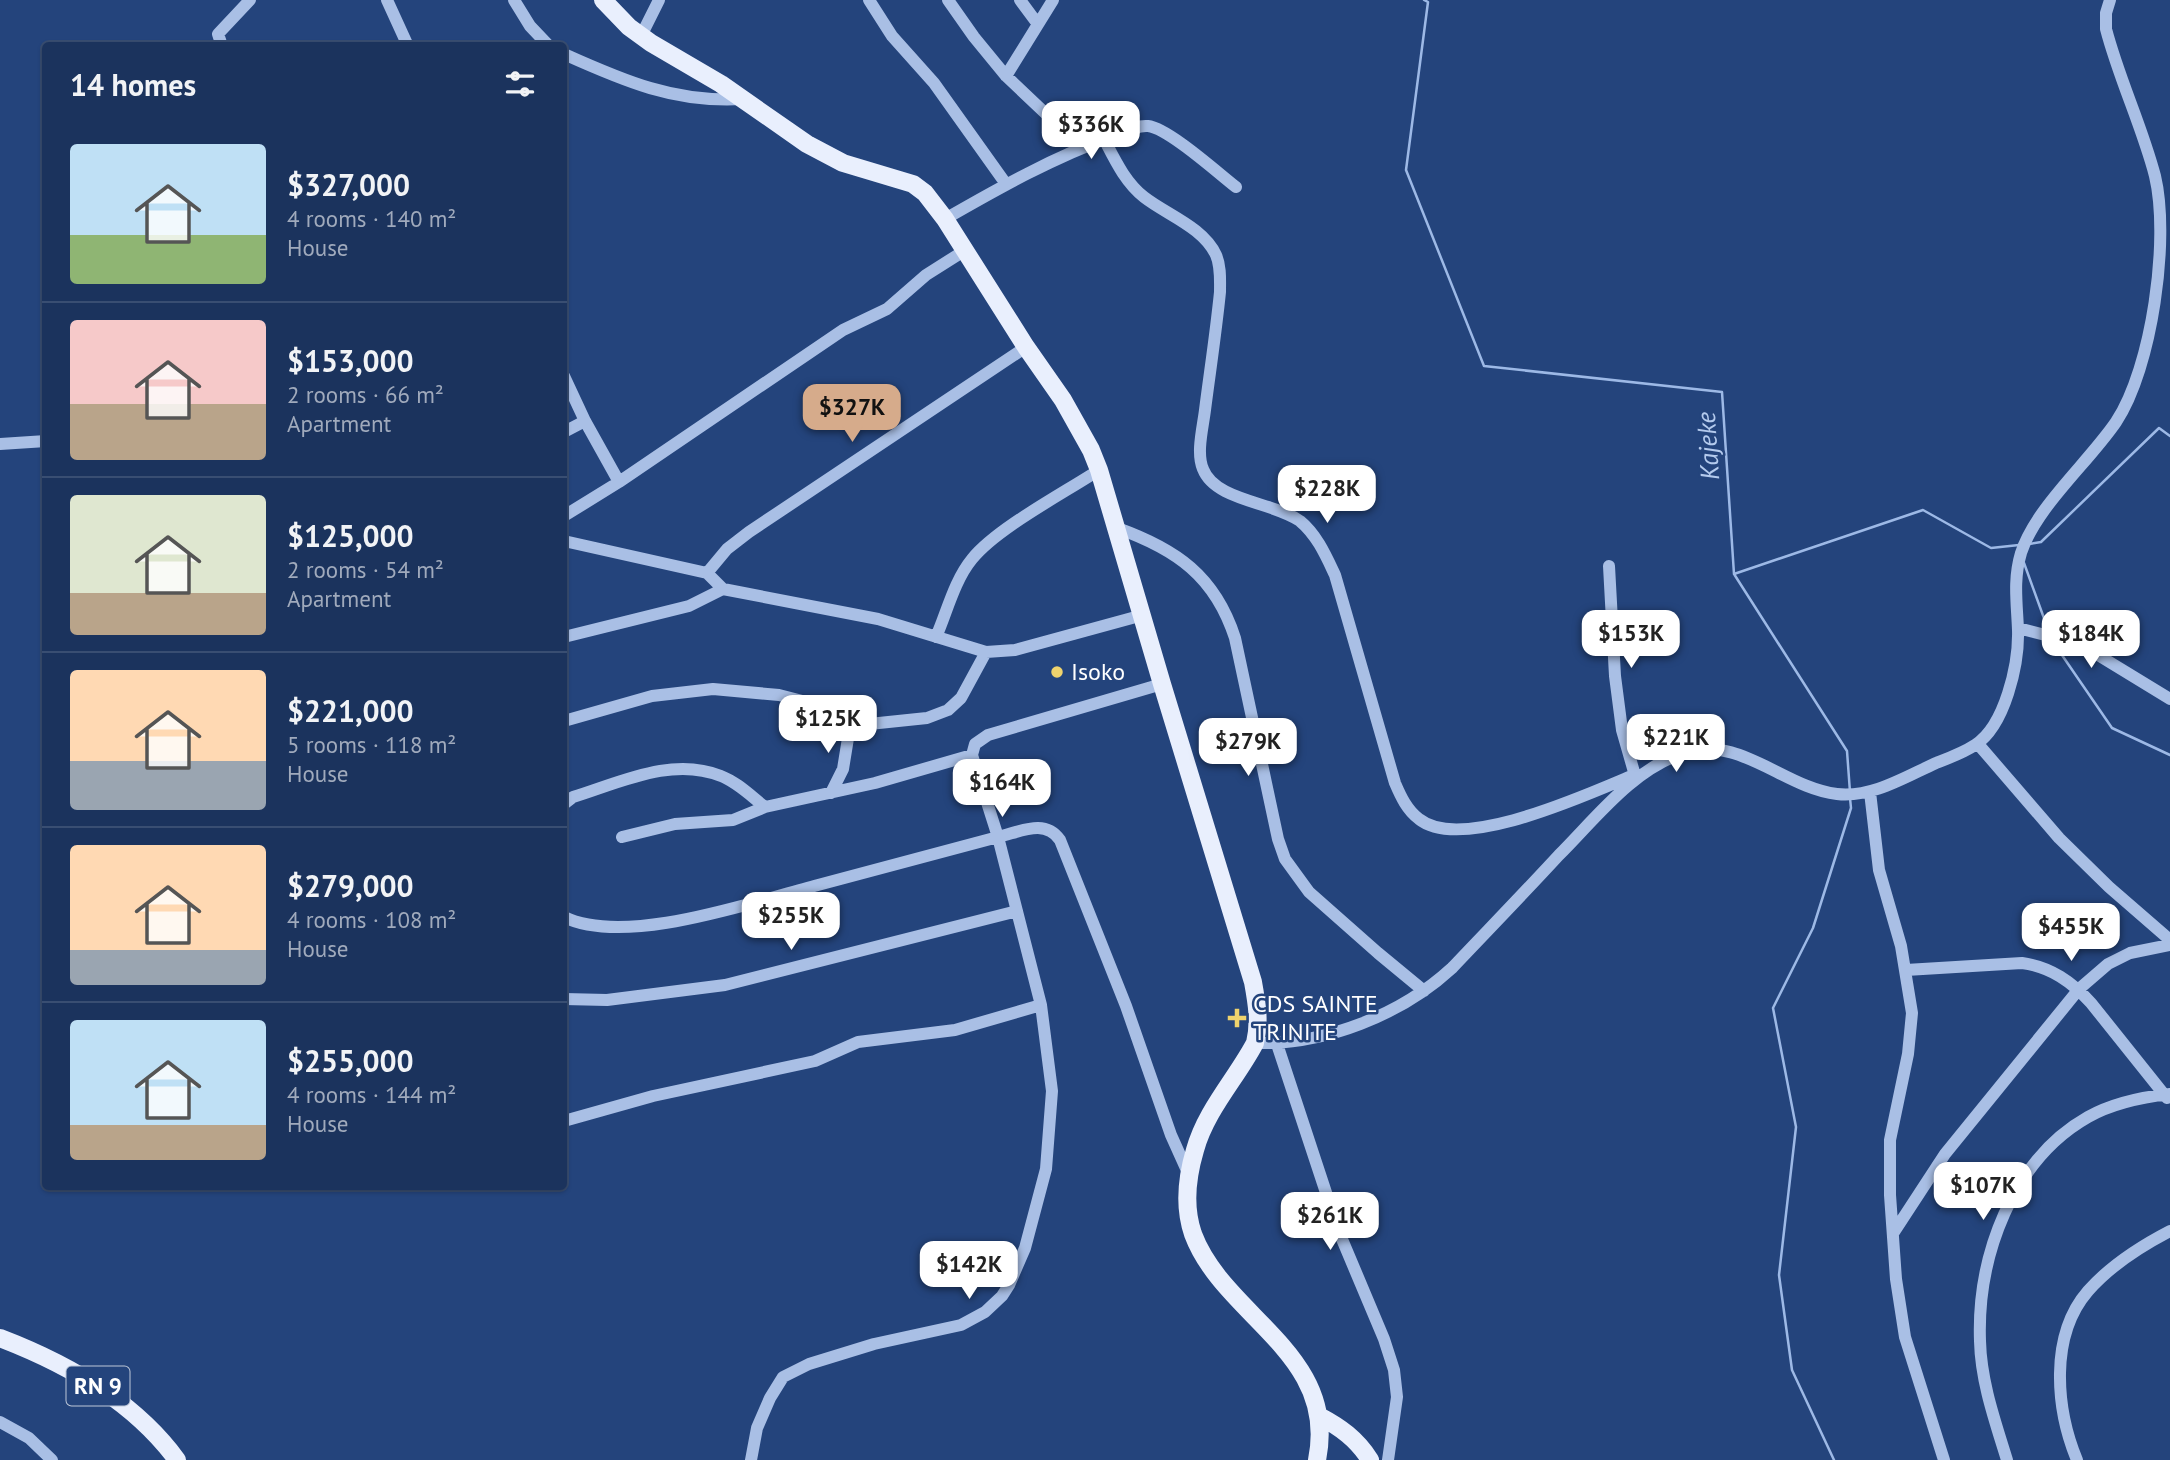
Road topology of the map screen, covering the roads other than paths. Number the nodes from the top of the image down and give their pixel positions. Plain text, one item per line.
1 (250, 0) edge
2 (387, 0) edge
3 (514, 0) edge
4 (603, 0) edge
5 (659, 0) edge
6 (869, 0) edge
7 (948, 0) edge
8 (1020, 0) edge
9 (1053, 0) edge
10 (2110, 0) edge
11 (1037, 23) junction
12 (640, 36) junction
13 (221, 42) edge
14 (406, 42) edge
15 (543, 42) edge
16 (567, 55) edge
17 (1006, 76) junction
18 (742, 99) junction
19 (1104, 139) junction
20 (1081, 147) junction
21 (1006, 184) junction
22 (1236, 187) dead end
23 (945, 219) junction
24 (964, 251) junction
25 (1026, 347) junction
26 (567, 383) edge
27 (585, 422) junction
28 (567, 431) edge
29 (42, 441) edge
30 (0, 444) edge
31 (1099, 470) junction
32 (619, 482) junction
33 (567, 514) edge
34 (1117, 528) junction
35 (567, 542) edge
36 (1609, 566) dead end
37 (707, 573) junction
38 (723, 589) junction
39 (1143, 615) junction
40 (2018, 628) junction
41 (567, 637) edge
42 (936, 637) junction
43 (986, 652) junction
44 (1162, 684) junction
45 (2170, 699) edge
46 (567, 720) edge
47 (850, 726) junction
48 (1978, 744) junction
49 (972, 755) junction
50 (1635, 777) junction
51 (1870, 792) junction
52 (831, 793) junction
53 (567, 802) edge
54 (765, 807) junction
55 (998, 837) junction
56 (622, 838) dead end
57 (1017, 911) junction
58 (567, 918) edge
59 (2170, 943) edge
60 (1906, 970) junction
61 (2079, 989) junction
62 (1424, 991) junction
63 (567, 999) edge
64 (1041, 1006) junction
65 (1255, 1043) junction
66 (1277, 1044) junction
67 (2168, 1097) edge
68 (567, 1120) edge
69 (1189, 1175) junction
70 (2170, 1231) edge
71 (1894, 1232) junction
72 (0, 1338) edge
73 (1319, 1416) junction
74 (0, 1422) edge
75 (52, 1460) edge
76 (177, 1460) edge
77 (751, 1460) edge
78 (1317, 1460) edge
79 (1370, 1460) edge
80 (1388, 1460) edge
81 (1944, 1460) edge
82 (2007, 1460) edge
83 (2077, 1460) edge

1 - 13 street
2 - 14 street
3 - 15 street
4 - 12 main road
5 - 12 street
6 - 21 street
7 - 17 street
8 - 11 street
9 - 11 street
10 - 40 street
11 - 17 street
12 - 18 main road
16 - 18 street
17 - 20 street
18 - 23 main road
19 - 20 street
19 - 22 street
19 - 50 street
20 - 21 street
21 - 23 street
23 - 24 main road
24 - 25 main road
24 - 32 street
25 - 31 main road
25 - 37 street
26 - 27 street
27 - 28 street
27 - 32 street
29 - 30 street
31 - 34 main road
31 - 42 street
32 - 33 street
34 - 39 main road
34 - 62 street
35 - 37 street
36 - 50 street
37 - 38 street
38 - 41 street
38 - 42 street
39 - 43 street
39 - 44 main road
40 - 45 street
40 - 48 street
42 - 43 street
43 - 47 street
44 - 49 street
44 - 65 main road
46 - 47 street
47 - 52 street
48 - 51 street
48 - 59 street
49 - 52 street
49 - 55 street
50 - 51 street
50 - 62 street
51 - 60 street
52 - 54 street
53 - 54 street
54 - 56 street
55 - 57 street
55 - 58 street
55 - 69 street
57 - 63 street
57 - 64 street
59 - 61 street
60 - 61 street
60 - 71 street
61 - 67 street
61 - 71 street
62 - 66 street
64 - 68 street
64 - 77 street
65 - 66 street
65 - 69 main road
66 - 80 street
67 - 82 street
69 - 73 main road
70 - 83 street
71 - 81 street
72 - 76 main road, RN 9
73 - 78 main road
73 - 79 main road
74 - 75 street

